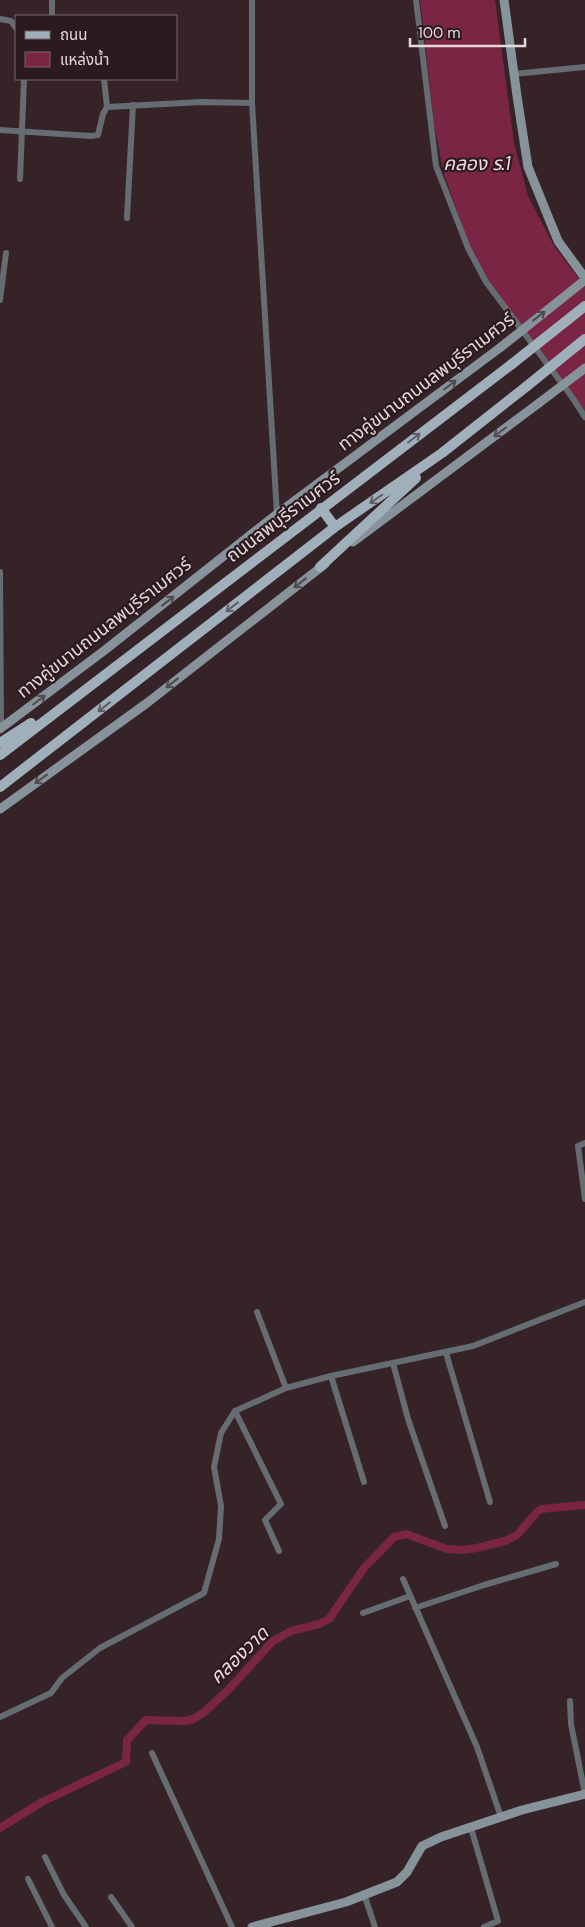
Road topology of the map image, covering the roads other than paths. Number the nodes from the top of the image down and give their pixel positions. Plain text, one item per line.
1 (52, 0) edge
2 (252, 0) edge
3 (416, 0) edge
4 (504, 0) edge
5 (52, 15) edge
6 (0, 19) edge
7 (15, 27) edge
8 (585, 67) edge
9 (514, 74) junction
10 (24, 80) edge
11 (104, 80) edge
12 (252, 103) junction
13 (107, 106) junction
14 (133, 106) junction
15 (0, 130) edge
16 (23, 133) junction
17 (20, 179) dead end
18 (127, 218) dead end
19 (6, 253) dead end
20 (585, 279) edge
21 (0, 300) edge
22 (585, 306) edge
23 (585, 339) edge
24 (585, 368) edge
25 (585, 417) edge
26 (442, 454) junction
27 (321, 508) junction
28 (277, 514) junction
29 (335, 527) junction
30 (320, 567) junction
31 (0, 572) edge
32 (91, 684) junction
33 (0, 729) edge
34 (0, 743) edge
35 (0, 755) edge
36 (0, 787) edge
37 (0, 809) edge
38 (585, 1143) edge
39 (585, 1199) edge
40 (585, 1302) edge
41 (256, 1312) dead end
42 (446, 1353) junction
43 (393, 1363) junction
44 (331, 1376) junction
45 (286, 1388) junction
46 (235, 1411) junction
47 (364, 1482) dead end
48 (490, 1502) dead end
49 (444, 1526) dead end
50 (279, 1550) dead end
51 (556, 1564) dead end
52 (403, 1579) dead end
53 (410, 1596) junction
54 (416, 1608) junction
55 (363, 1613) dead end
56 (570, 1701) dead end
57 (0, 1717) edge
58 (152, 1753) dead end
59 (585, 1794) edge
60 (501, 1817) junction
61 (471, 1828) junction
62 (44, 1857) dead end
63 (28, 1879) dead end
64 (364, 1894) junction
65 (111, 1897) dead end
66 (270, 1925) edge
67 (52, 1927) edge
68 (86, 1927) edge
69 (132, 1927) edge
70 (232, 1927) edge
71 (252, 1927) edge
72 (375, 1927) edge
73 (484, 1927) edge

1 - 5 street
2 - 12 street
3 - 25 street
4 - 9 main road
6 - 7 street
8 - 9 street
9 - 20 main road
10 - 16 street
11 - 13 street
12 - 14 street
12 - 28 street
13 - 14 street
13 - 16 street
14 - 18 street
15 - 16 street
16 - 17 street
19 - 21 street
28 -> 20 main road, ทางคู่ขนานถนนลพบุรีราเมศวร์, bridge
27 -> 22 main road, ถนนลพบุรีราเมศวร์, bridge
23 - 26 main road, bridge
24 -> 30 main road, bridge
26 -> 29 main road
26 - 30 main road
27 - 29 main road
27 - 32 main road, ถนนลพบุรีราเมศวร์
33 -> 28 main road, ทางคู่ขนานถนนลพบุรีราเมศวร์
29 -> 36 main road
30 -> 37 main road
31 - 33 street
32 - 34 main road
32 - 35 main road, ถนนลพบุรีราเมศวร์
38 - 39 street
40 - 42 street
41 - 45 street
42 - 43 street
42 - 48 street
43 - 44 street
43 - 49 street
44 - 45 street
44 - 47 street
45 - 46 street
46 - 50 street
46 - 57 street
51 - 54 street
52 - 53 street
53 - 54 street
53 - 55 street
54 - 60 street
56 - 59 street
58 - 70 street
59 - 60 main road
60 - 61 main road
61 - 64 main road
61 - 73 street
62 - 68 street
63 - 67 street
64 - 66 main road
64 - 72 street
65 - 69 street
66 - 71 main road

